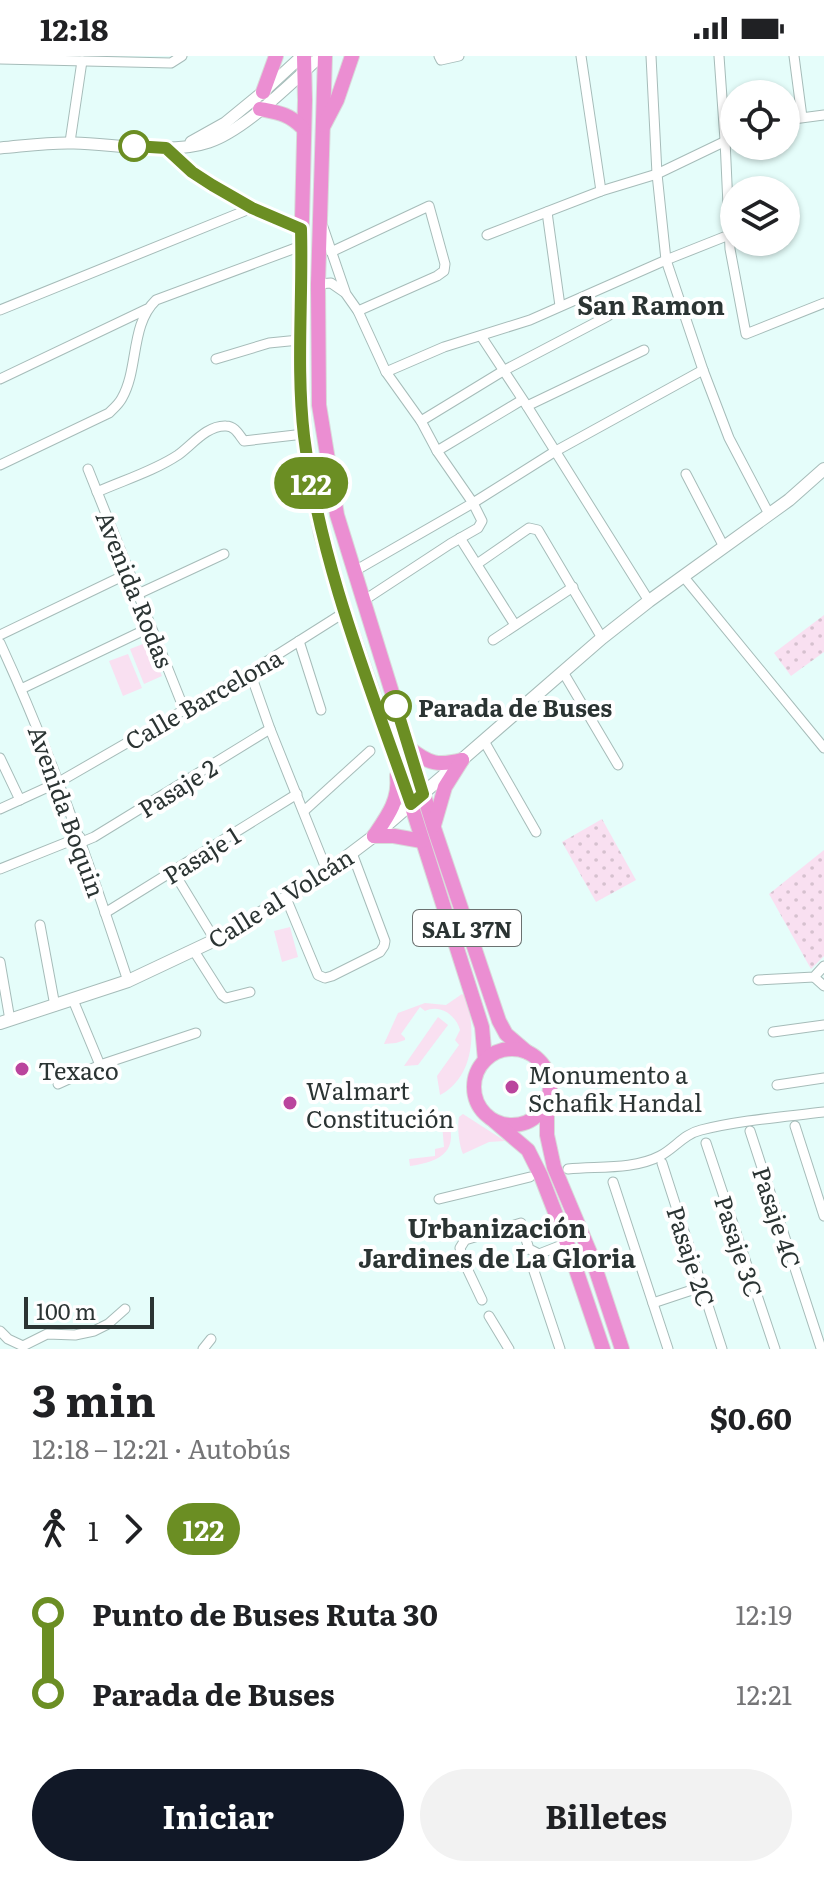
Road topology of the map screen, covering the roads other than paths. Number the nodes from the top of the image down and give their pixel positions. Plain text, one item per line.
1 (182, 56) edge
2 (276, 56) edge
3 (323, 56) edge
4 (352, 56) edge
5 (459, 56) edge
6 (581, 56) edge
7 (651, 56) edge
8 (719, 56) edge
9 (794, 56) edge
10 (440, 58) edge
11 (0, 59) edge
12 (82, 61) junction
13 (303, 61) edge
14 (722, 80) edge
15 (263, 92) junction
16 (260, 109) junction
17 (824, 115) edge
18 (802, 117) joint
19 (303, 128) junction
20 (322, 129) junction
21 (70, 142) junction
22 (720, 144) edge
23 (0, 148) edge
24 (166, 148) junction
25 (180, 148) junction
26 (657, 174) junction
27 (601, 191) junction
28 (252, 208) junction
29 (547, 212) junction
30 (321, 220) junction
31 (301, 229) junction
32 (487, 235) dead end
33 (720, 239) edge
34 (301, 246) junction
35 (331, 252) junction
36 (733, 256) edge
37 (666, 260) junction
38 (318, 284) junction
39 (346, 294) junction
40 (824, 303) edge
41 (560, 306) junction
42 (147, 309) junction
43 (0, 310) edge
44 (358, 311) junction
45 (608, 316) dead end
46 (481, 336) junction
47 (299, 340) junction
48 (644, 350) dead end
49 (216, 359) dead end
50 (703, 370) junction
51 (503, 371) junction
52 (386, 372) junction
53 (0, 379) edge
54 (525, 403) junction
55 (421, 421) junction
56 (304, 434) junction
57 (437, 451) junction
58 (554, 452) junction
59 (0, 465) edge
60 (88, 469) dead end
61 (824, 469) edge
62 (686, 474) dead end
63 (97, 492) junction
64 (473, 503) junction
65 (769, 514) junction
66 (460, 538) junction
67 (724, 547) junction
68 (224, 554) dead end
69 (477, 564) junction
70 (353, 572) junction
71 (129, 573) junction
72 (683, 576) junction
73 (573, 587) junction
74 (138, 594) junction
75 (363, 601) junction
76 (649, 601) junction
77 (345, 612) junction
78 (515, 625) junction
79 (151, 627) junction
80 (0, 635) edge
81 (602, 638) junction
82 (493, 640) dead end
83 (299, 641) junction
84 (0, 643) edge
85 (250, 672) junction
86 (563, 672) junction
87 (21, 689) junction
88 (184, 709) junction
89 (321, 710) dead end
90 (270, 729) junction
91 (484, 741) junction
92 (409, 748) junction
93 (824, 748) edge
94 (370, 751) dead end
95 (394, 756) junction
96 (0, 758) edge
97 (462, 760) junction
98 (618, 765) dead end
99 (59, 782) junction
100 (297, 794) junction
101 (423, 794) junction
102 (20, 800) junction
103 (411, 804) junction
104 (0, 809) edge
105 (304, 811) junction
106 (434, 828) junction
107 (536, 832) dead end
108 (374, 836) junction
109 (81, 840) junction
110 (422, 841) junction
111 (352, 853) junction
112 (0, 869) edge
113 (173, 871) junction
114 (327, 871) junction
115 (286, 898) junction
116 (105, 913) junction
117 (40, 925) dead end
118 (215, 940) junction
119 (194, 951) junction
120 (0, 962) edge
121 (824, 966) edge
122 (814, 977) junction
123 (758, 980) dead end
124 (128, 981) junction
125 (824, 986) edge
126 (250, 992) dead end
127 (73, 1000) junction
128 (55, 1006) junction
129 (5, 1021) edge
130 (824, 1025) edge
131 (773, 1032) dead end
132 (196, 1033) dead end
133 (527, 1052) junction
134 (485, 1060) junction
135 (100, 1065) junction
136 (824, 1078) edge
137 (58, 1084) dead end
138 (777, 1085) dead end
139 (547, 1100) junction
140 (824, 1112) edge
141 (494, 1121) junction
142 (795, 1126) dead end
143 (750, 1131) dead end
144 (706, 1143) dead end
145 (662, 1163) dead end
146 (568, 1169) dead end
147 (530, 1177) dead end
148 (613, 1182) dead end
149 (439, 1199) dead end
150 (824, 1216) edge
151 (567, 1243) junction
152 (534, 1271) dead end
153 (701, 1287) junction
154 (482, 1300) dead end
155 (653, 1303) junction
156 (125, 1309) dead end
157 (489, 1316) dead end
158 (0, 1331) edge
159 (211, 1339) dead end
160 (507, 1348) edge
161 (822, 1348) edge
162 (203, 1349) edge
163 (560, 1349) edge
164 (603, 1349) edge
165 (622, 1349) edge
166 (668, 1349) edge
167 (722, 1349) edge
168 (775, 1349) edge

1 - 12 street
2 - 15 highway
3 - 13 street
3 - 20 highway, SAL 37N
4 - 20 highway
5 - 10 street
6 - 27 street
7 - 26 street
8 - 14 street
9 - 18 street
11 - 12 street
12 - 21 street
13 - 15 street
13 - 16 street
13 - 19 highway, SAL 37N
15 - 25 street
16 - 19 highway
16 - 25 street
17 - 18 street
19 - 31 highway, SAL 37N
20 - 30 highway, SAL 37N
21 - 23 street
21 - 24 street
22 - 26 street
24 - 25 street
24 - 28 street
26 - 27 street
26 - 37 street
27 - 29 street
28 - 31 street
28 - 43 street
29 - 32 street
29 - 41 street
30 - 35 street
30 - 38 highway, SAL 37N
31 - 34 highway, SAL 37N
33 - 37 street
34 - 42 street
34 - 47 highway, SAL 37N
35 - 39 street
35 - 44 street
36 - 40 street
37 - 41 street
37 - 50 street
38 - 39 street
38 - 70 highway, SAL 37N
39 - 44 street
41 - 46 street
42 - 53 street
42 - 59 street
44 - 52 street
45 - 51 street
46 - 51 street
46 - 52 street
47 - 49 street
47 - 56 highway, SAL 37N
48 - 54 street
50 - 58 street
50 - 65 street
51 - 54 street
51 - 55 street
52 - 55 street
54 - 57 street
54 - 58 street
55 - 57 street
56 - 63 street
56 - 77 highway, SAL 37N
57 - 64 street
58 - 64 street
58 - 76 street
60 - 63 street, Avenida Rodas
61 - 65 main road, Calle al Volcán
62 - 67 street
63 - 71 street, Avenida Rodas
64 - 66 street
64 - 70 street
65 - 67 main road, Calle al Volcán
66 - 69 street
66 - 75 street
67 - 72 main road, Calle al Volcán
68 - 74 street
69 - 73 street
69 - 78 street
70 - 75 highway, SAL 37N
71 - 74 street, Avenida Rodas
71 - 80 street
72 - 76 main road, Calle al Volcán
72 - 93 street
73 - 78 street
73 - 81 street
74 - 79 street, Avenida Rodas
75 - 92 highway, SAL 37N
76 - 81 main road, Calle al Volcán
77 - 83 street, Calle Barcelona
77 - 95 highway, SAL 37N
78 - 82 street
79 - 87 street
79 - 88 street, Avenida Rodas
81 - 86 main road, Calle al Volcán
83 - 85 street, Calle Barcelona
83 - 89 street
84 - 87 street, Avenida Boquin
85 - 88 street, Calle Barcelona
85 - 90 street
86 - 91 main road, Calle al Volcán
86 - 98 street
87 - 99 street, Avenida Boquin
88 - 99 street, Calle Barcelona
90 - 100 street
90 - 109 street, Pasaje 2
91 - 97 main road, Calle al Volcán
91 - 107 street
92 - 97 highway
92 - 101 highway, SAL 37N
94 - 105 street
95 - 103 highway, SAL 37N
95 - 108 highway
96 - 102 street
97 - 101 main road, Calle al Volcán
97 - 106 highway
99 - 102 street, Calle Barcelona
99 - 109 street, Avenida Boquin
100 - 105 street
100 - 113 street, Pasaje 1
101 - 103 main road, Calle al Volcán
101 - 106 highway, SAL 37N
102 - 104 street, Calle Barcelona
103 - 108 main road, Calle al Volcán
103 - 110 highway, SAL 37N
105 - 114 street
106 - 133 highway, SAL 37N
108 - 110 highway
108 - 111 main road, Calle al Volcán
109 - 112 street, Pasaje 2
109 - 116 street, Avenida Boquin
110 - 134 highway, SAL 37N
111 - 114 main road, Calle al Volcán
111 - 115 street
113 - 116 street, Pasaje 1
113 - 118 street
114 - 115 main road, Calle al Volcán
115 - 118 main road, Calle al Volcán
116 - 124 street, Avenida Boquin
117 - 128 street
118 - 119 main road, Calle al Volcán
119 - 124 main road, Calle al Volcán
119 - 126 street
120 - 129 street
121 - 122 street
122 - 123 street
122 - 125 street
124 - 127 main road, Calle al Volcán
127 - 128 main road, Calle al Volcán
127 - 135 street
128 - 129 main road, Calle al Volcán
130 - 131 street
132 - 135 street
133 - 134 highway
133 - 139 highway, SAL 37N
134 - 141 highway, SAL 37N
135 - 137 street
136 - 138 street
139 - 141 highway
139 - 165 highway, SAL 37N
140 - 146 street
141 - 151 highway, SAL 37N
142 - 150 street
143 - 161 street, Pasaje 4C
144 - 168 street, Pasaje 3C
145 - 153 street, Pasaje 2C
147 - 149 street
148 - 155 street
151 - 154 street
151 - 164 highway, SAL 37N
152 - 163 street
153 - 155 street
153 - 167 street, Pasaje 2C
155 - 166 street
156 - 158 street
157 - 160 street
159 - 162 street

